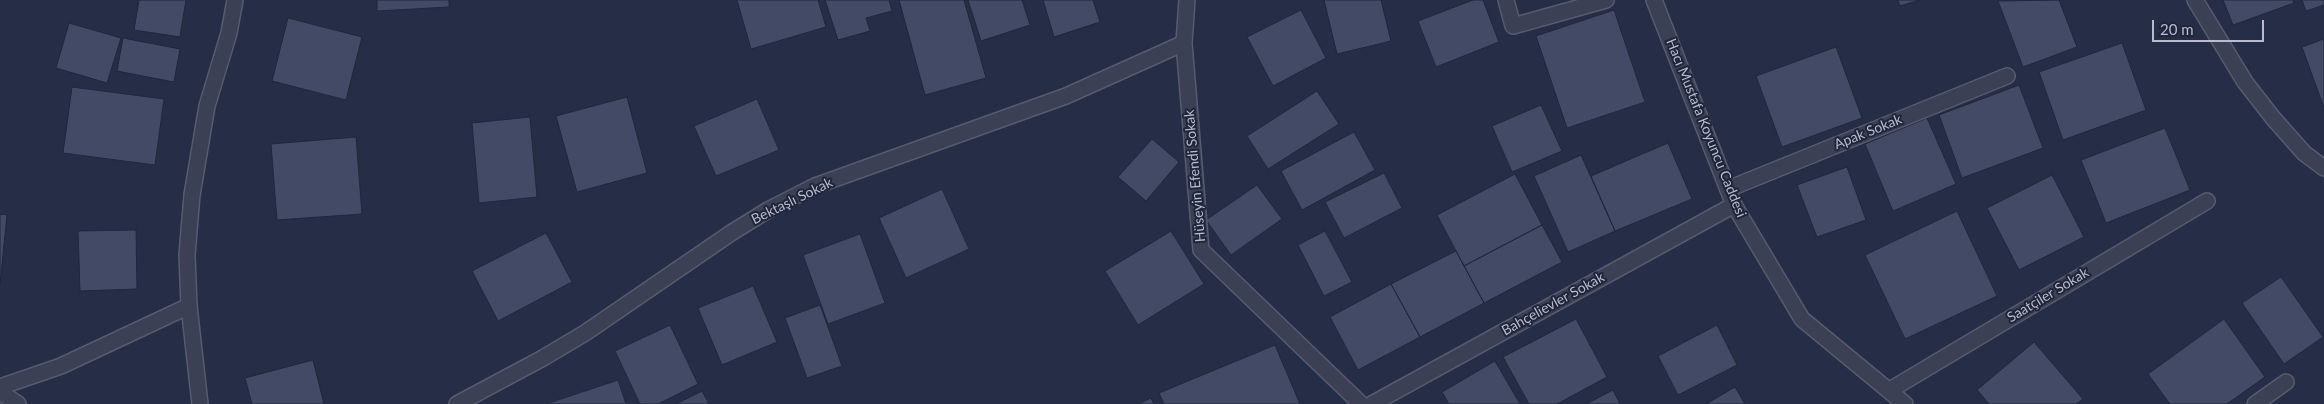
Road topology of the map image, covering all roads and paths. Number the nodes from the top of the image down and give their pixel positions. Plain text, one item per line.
1 (236, 0) edge
2 (1187, 0) edge
3 (1506, 0) edge
4 (1606, 0) edge
5 (1654, 0) edge
6 (2195, 0) edge
7 (1184, 43) junction
8 (2008, 76) dead end
9 (2324, 168) edge
10 (1728, 189) junction
11 (2207, 201) dead end
12 (1734, 205) junction
13 (189, 306) junction
14 (2286, 382) dead end
15 (0, 387) edge
16 (1890, 390) junction
17 (0, 392) edge
18 (18, 404) edge
19 (200, 404) edge
20 (457, 404) edge
21 (1361, 404) edge
22 (1372, 404) edge
23 (1905, 404) edge
24 (2255, 404) edge

1 - 13 street
2 - 7 street, Hüseyin Efendi Sokak
3 - 4 street
5 - 10 street, Hacı Mustafa Koyuncu Caddesi
6 - 9 street
7 - 20 street, Bektaşlı Sokak
7 - 21 street, Hüseyin Efendi Sokak
8 - 10 street, Apak Sokak
10 - 12 street, Hacı Mustafa Koyuncu Caddesi
11 - 16 street, Saatçiler Sokak
12 - 16 street, Hacı Mustafa Koyuncu Caddesi
12 - 22 street, Bahçelievler Sokak
13 - 15 street
13 - 19 street
14 - 24 street
16 - 23 street, Hacı Mustafa Koyuncu Caddesi
17 - 18 street

